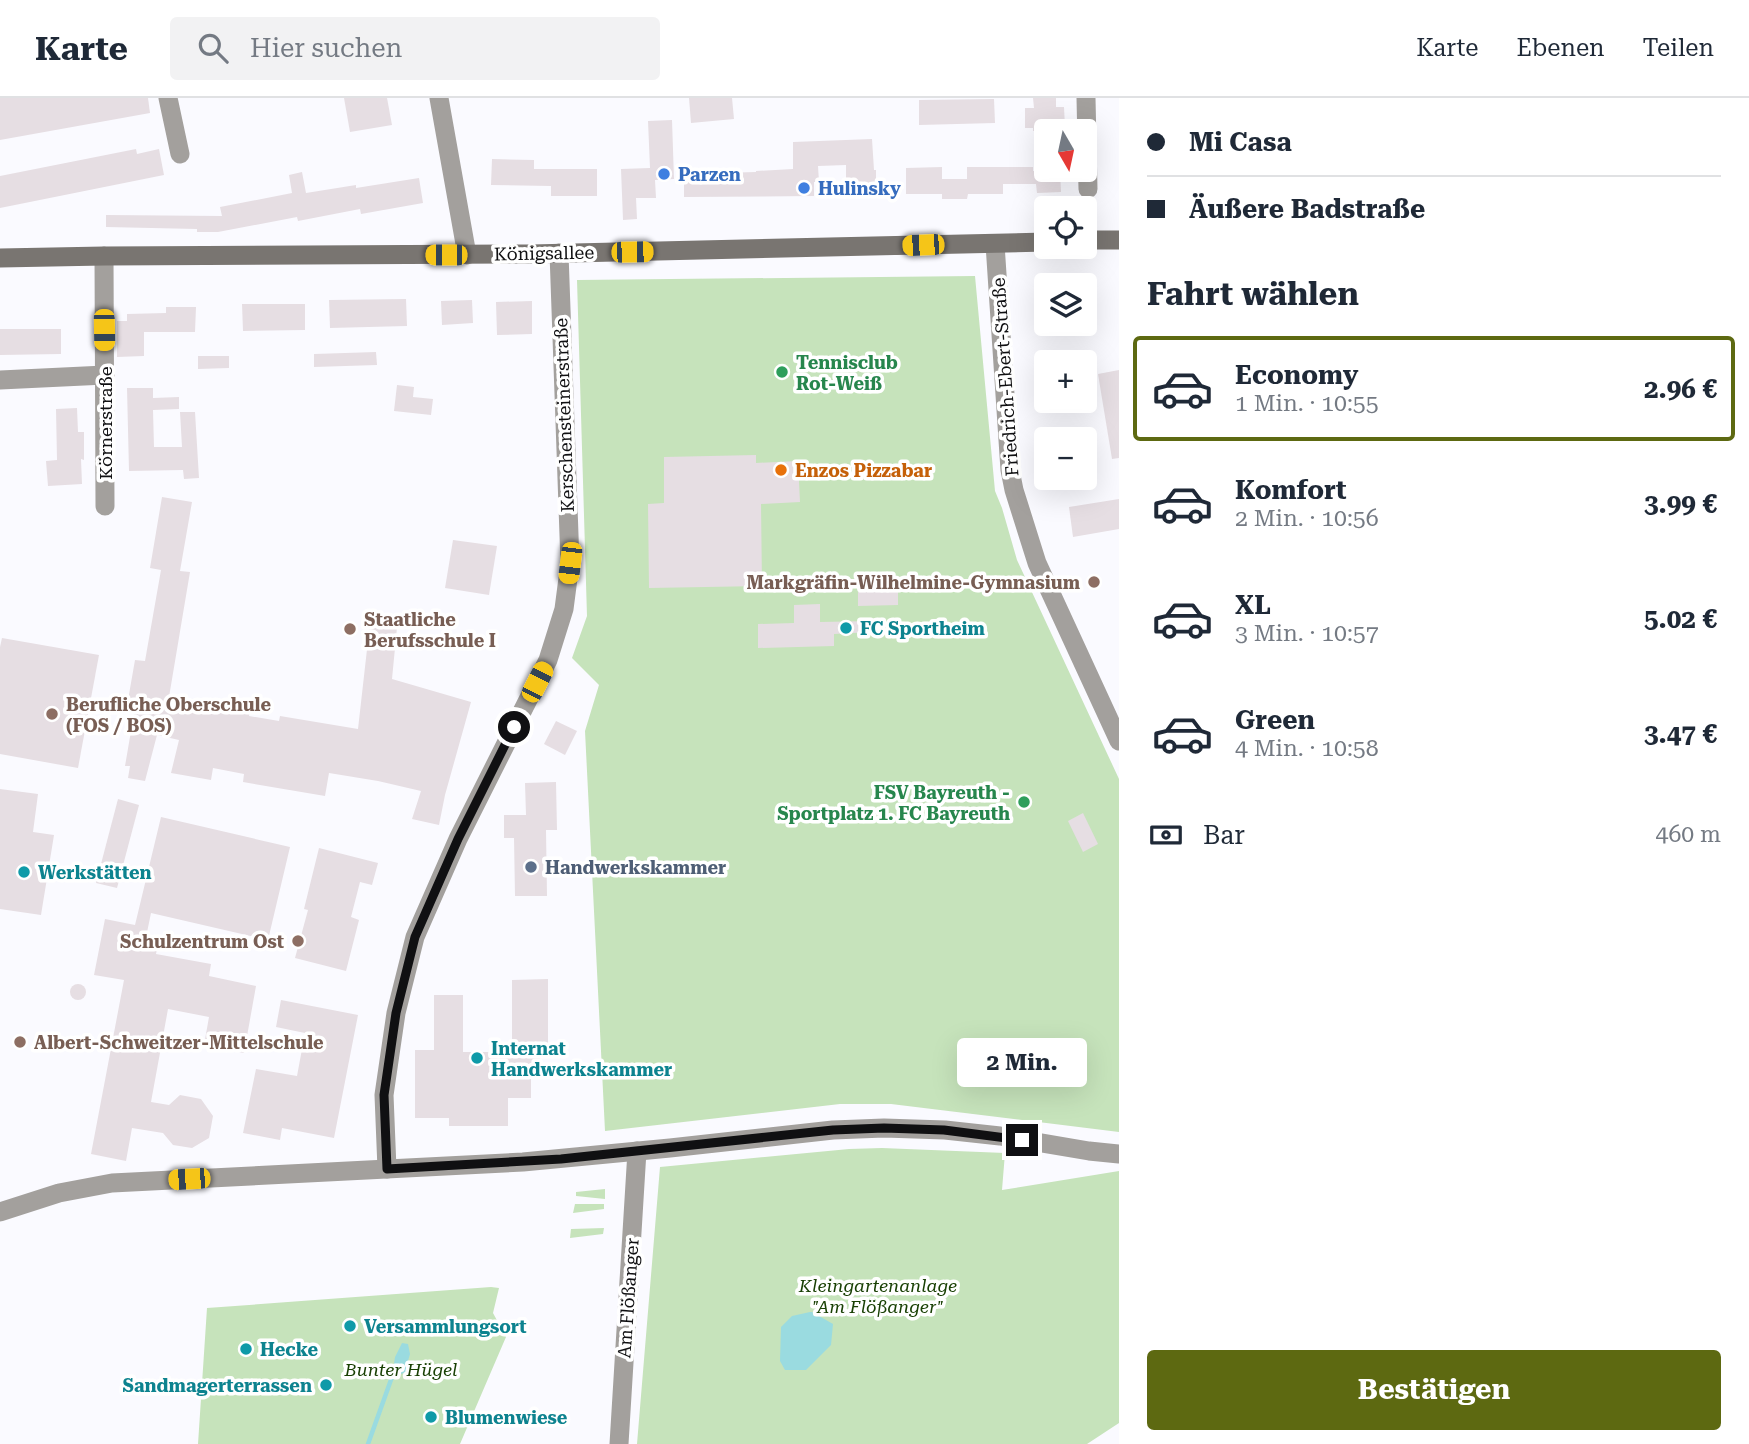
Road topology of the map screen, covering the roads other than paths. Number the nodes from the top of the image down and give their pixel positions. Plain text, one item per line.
1 (169, 98) edge
2 (439, 98) edge
3 (1086, 98) edge
4 (180, 154) dead end
5 (1088, 189) dead end
6 (1097, 240) edge
7 (1119, 240) edge
8 (1034, 242) edge
9 (995, 244) junction
10 (559, 253) junction
11 (467, 255) junction
12 (104, 256) junction
13 (0, 258) edge
14 (105, 375) junction
15 (0, 380) edge
16 (105, 506) dead end
17 (1119, 741) edge
18 (637, 1151) junction
19 (1119, 1154) edge
20 (387, 1169) junction
21 (0, 1212) edge
22 (618, 1444) edge

1 - 4 street
2 - 11 street
3 - 5 street
6 - 7 main road
8 - 9 main road, Königsallee
9 - 10 main road, Königsallee
9 - 17 street, Friedrich-Ebert-Straße
10 - 11 main road, Königsallee
10 - 20 street, Kerschensteinerstraße
11 - 12 main road, Königsallee
12 - 13 main road, Königsallee
12 - 14 street, Körnerstraße
14 - 15 street
14 - 16 street, Körnerstraße
18 - 19 street
18 - 20 street
18 - 22 street, Am Flößanger
20 - 21 street

